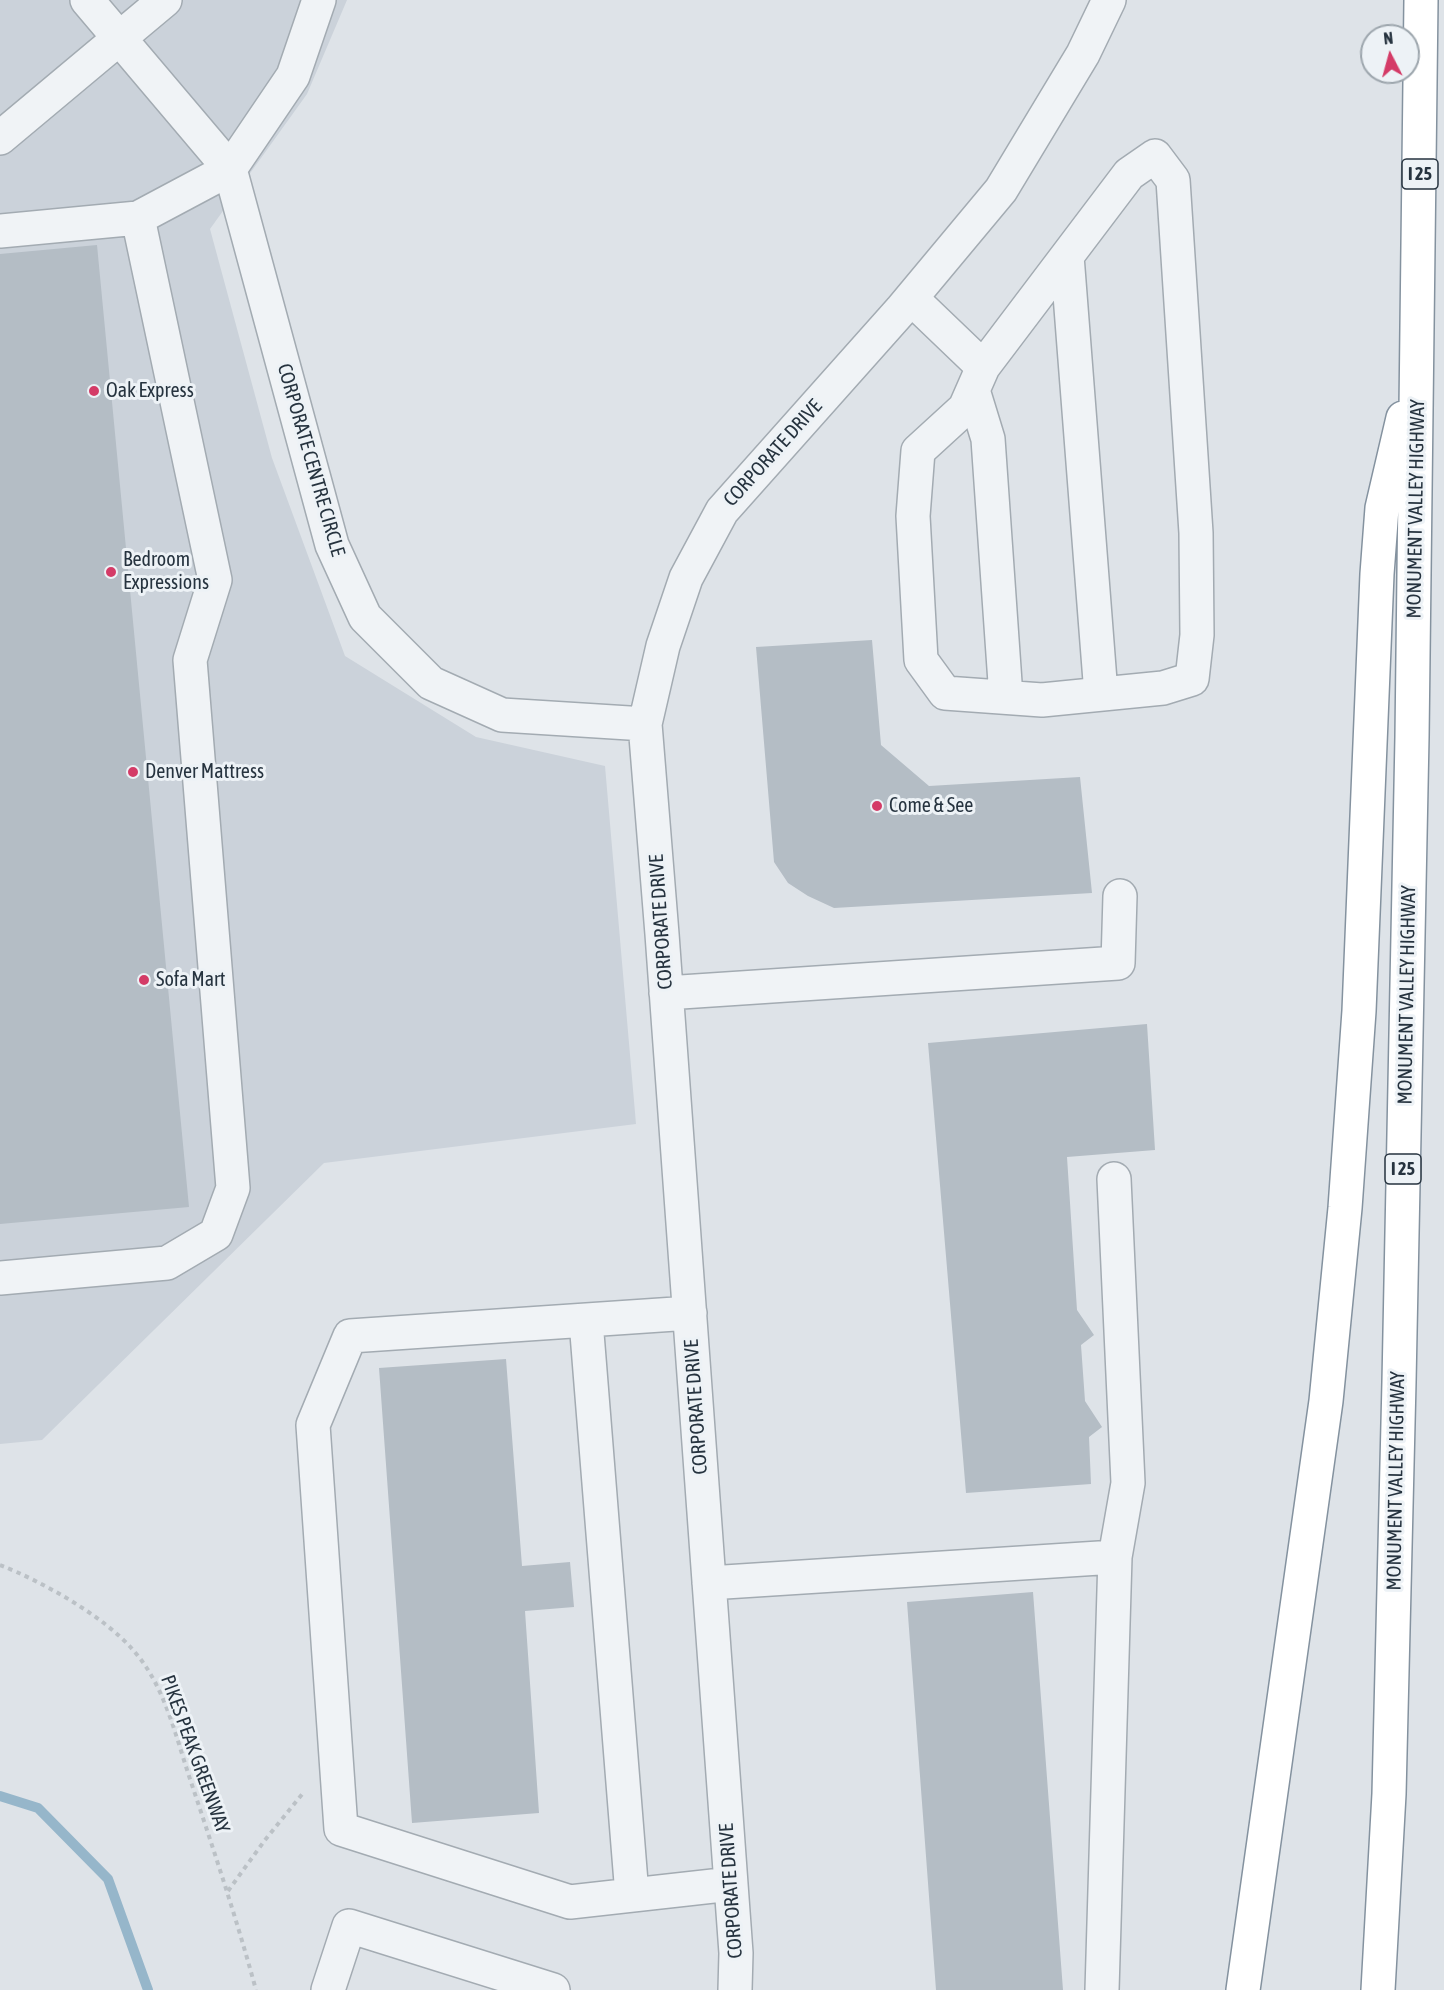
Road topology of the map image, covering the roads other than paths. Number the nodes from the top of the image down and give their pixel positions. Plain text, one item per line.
1 (87, 0) edge
2 (165, 0) edge
3 (319, 0) edge
4 (1109, 0) edge
5 (1421, 0) edge
6 (119, 38) junction
7 (0, 138) edge
8 (230, 169) junction
9 (138, 218) junction
10 (0, 231) edge
11 (1067, 256) junction
12 (911, 298) junction
13 (1418, 349) junction
14 (978, 379) junction
15 (1101, 694) junction
16 (1005, 697) junction
17 (645, 724) junction
18 (1120, 896) dead end
19 (666, 993) junction
20 (1114, 1179) dead end
21 (0, 1278) edge
22 (690, 1313) junction
23 (586, 1321) junction
24 (1115, 1557) junction
25 (709, 1583) junction
26 (731, 1884) junction
27 (633, 1895) junction
28 (328, 1990) edge
29 (553, 1990) edge
30 (735, 1990) edge
31 (1102, 1990) edge
32 (1244, 1990) edge
33 (1378, 1990) edge

1 - 6 street
2 - 6 street
3 - 8 street
4 - 12 street, CORPORATE DRIVE
5 - 13 highway, MONUMENT VALLEY HIGHWAY / I 25
6 - 7 street
6 - 8 street
8 - 9 street
8 - 17 street, CORPORATE CENTRE CIRCLE
9 - 10 street
9 - 21 street
11 - 14 street
11 - 15 street
11 - 15 street
12 - 14 street
12 - 17 street, CORPORATE DRIVE
13 - 32 highway
13 - 33 highway, MONUMENT VALLEY HIGHWAY / I 25
14 - 16 street
14 - 16 street
15 - 16 street
17 - 19 street, CORPORATE DRIVE
18 - 19 street
19 - 22 street, CORPORATE DRIVE
20 - 24 street
22 - 23 street
22 - 25 street, CORPORATE DRIVE
23 - 27 street
23 - 27 street
24 - 25 street
24 - 31 street
25 - 26 street, CORPORATE DRIVE
26 - 27 street
26 - 30 street, CORPORATE DRIVE
28 - 29 street

